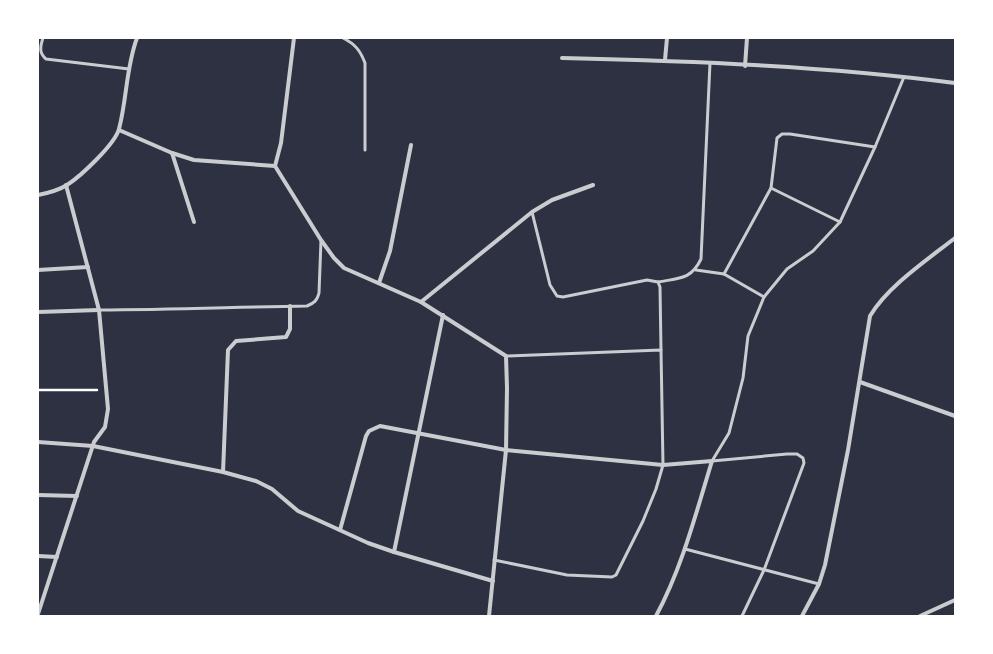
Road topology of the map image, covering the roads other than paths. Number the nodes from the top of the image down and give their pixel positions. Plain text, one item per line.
1 (137, 38) edge
2 (294, 38) edge
3 (343, 38) edge
4 (667, 38) edge
5 (747, 38) edge
6 (41, 39) edge
7 (562, 58) dead end
8 (665, 60) junction
9 (710, 63) junction
10 (745, 66) junction
11 (128, 69) junction
12 (904, 77) junction
13 (955, 83) edge
14 (119, 130) junction
15 (411, 145) dead end
16 (875, 147) junction
17 (365, 150) dead end
18 (172, 153) junction
19 (275, 166) junction
20 (66, 185) junction
21 (593, 185) dead end
22 (771, 188) junction
23 (38, 194) edge
24 (532, 212) junction
25 (194, 222) dead end
26 (840, 222) junction
27 (955, 238) edge
28 (321, 240) junction
29 (88, 267) junction
30 (38, 270) edge
31 (696, 270) junction
32 (724, 274) junction
33 (658, 282) junction
34 (379, 283) junction
35 (764, 297) junction
36 (422, 302) junction
37 (290, 306) junction
38 (100, 310) junction
39 (38, 312) edge
40 (443, 315) junction
41 (661, 350) junction
42 (506, 356) junction
43 (860, 382) junction
44 (955, 416) edge
45 (419, 433) junction
46 (38, 442) edge
47 (93, 446) junction
48 (506, 450) junction
49 (712, 462) junction
50 (663, 465) junction
51 (223, 472) junction
52 (38, 495) edge
53 (77, 496) junction
54 (340, 530) junction
55 (685, 548) junction
56 (394, 552) junction
57 (38, 556) edge
58 (57, 557) junction
59 (494, 560) junction
60 (764, 570) junction
61 (493, 581) junction
62 (819, 584) junction
63 (955, 600) edge
64 (38, 614) edge
65 (489, 616) edge
66 (656, 616) edge
67 (742, 616) edge
68 (802, 616) edge
69 (920, 616) edge

1 - 11 street
2 - 19 street
3 - 17 lane
4 - 8 street
5 - 10 street
6 - 11 lane
7 - 8 street
8 - 9 street
9 - 10 street
9 - 31 lane
10 - 12 street
11 - 14 street
12 - 13 street
12 - 16 lane
14 - 18 street
14 - 20 street
15 - 34 street
16 - 22 lane
16 - 26 lane
18 - 19 street
18 - 25 street
19 - 28 street
20 - 23 street
20 - 29 street
21 - 24 street
22 - 26 lane
22 - 32 lane
24 - 33 lane
24 - 36 street
26 - 35 lane
27 - 43 street
28 - 34 street
28 - 37 lane
29 - 30 street
29 - 38 street
31 - 32 lane
31 - 33 lane
32 - 35 lane
33 - 41 lane
34 - 36 street
35 - 49 lane
36 - 40 street
37 - 38 lane
37 - 51 street
38 - 39 street
38 - 47 street
40 - 42 street
40 - 45 street
41 - 42 lane
41 - 50 lane
42 - 48 street
43 - 44 street
43 - 62 street
45 - 48 street
45 - 54 street
45 - 56 street
46 - 47 street
47 - 51 street
47 - 53 street
48 - 50 street
48 - 59 street
49 - 50 street
49 - 55 street
49 - 60 lane
50 - 59 lane
51 - 54 street
52 - 53 street
53 - 58 street
54 - 56 street
55 - 60 lane
55 - 66 street
56 - 61 street
57 - 58 street
58 - 64 street
59 - 61 street
60 - 62 lane
60 - 67 lane
61 - 65 street
62 - 68 street
63 - 69 street

